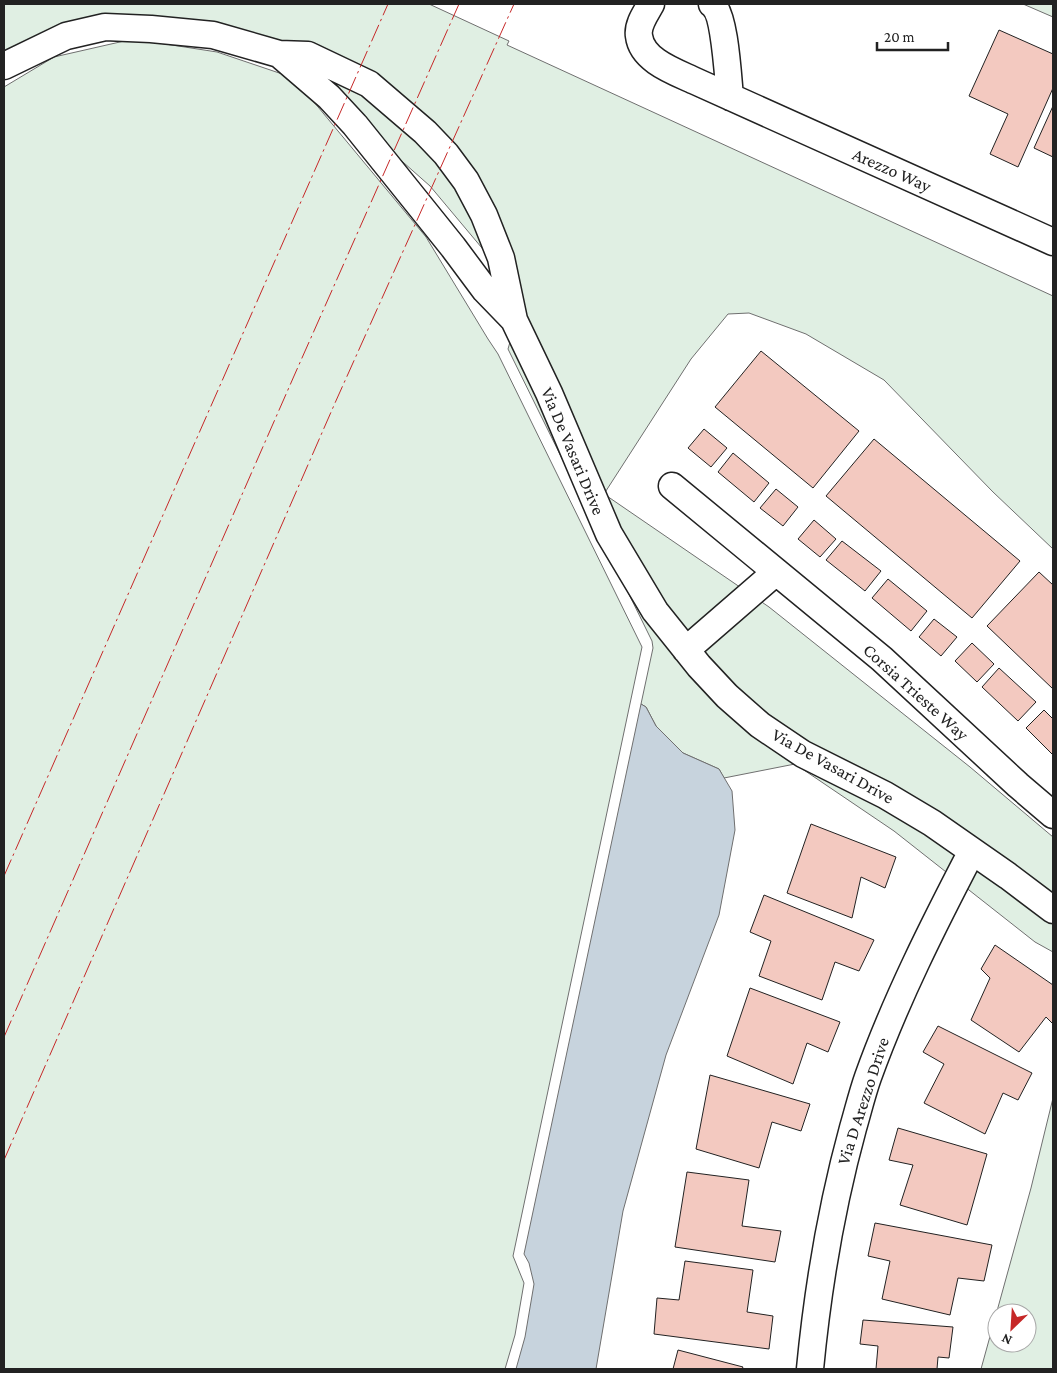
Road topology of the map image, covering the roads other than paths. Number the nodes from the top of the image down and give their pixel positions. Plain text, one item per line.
1 (651, 4) edge
2 (712, 4) edge
3 (279, 54) junction
4 (4, 66) edge
5 (730, 97) junction
6 (1053, 242) edge
7 (514, 320) junction
8 (672, 486) dead end
9 (776, 572) junction
10 (686, 650) junction
11 (1053, 815) edge
12 (972, 851) junction
13 (1053, 910) edge
14 (810, 1369) edge

1 - 5 street, Arezzo Way
2 - 5 street
3 - 4 street, Via De Vasari Drive
3 - 7 street, Via De Vasari Drive
3 - 7 street, Via De Vasari Drive
5 - 6 street, Arezzo Way
7 - 10 street, Via De Vasari Drive
8 - 9 street, Corsia Trieste Way
9 - 10 street
9 - 11 street, Corsia Trieste Way
10 - 12 street, Via De Vasari Drive
12 - 13 street, Via De Vasari Drive
12 - 14 street, Via D Arezzo Drive

